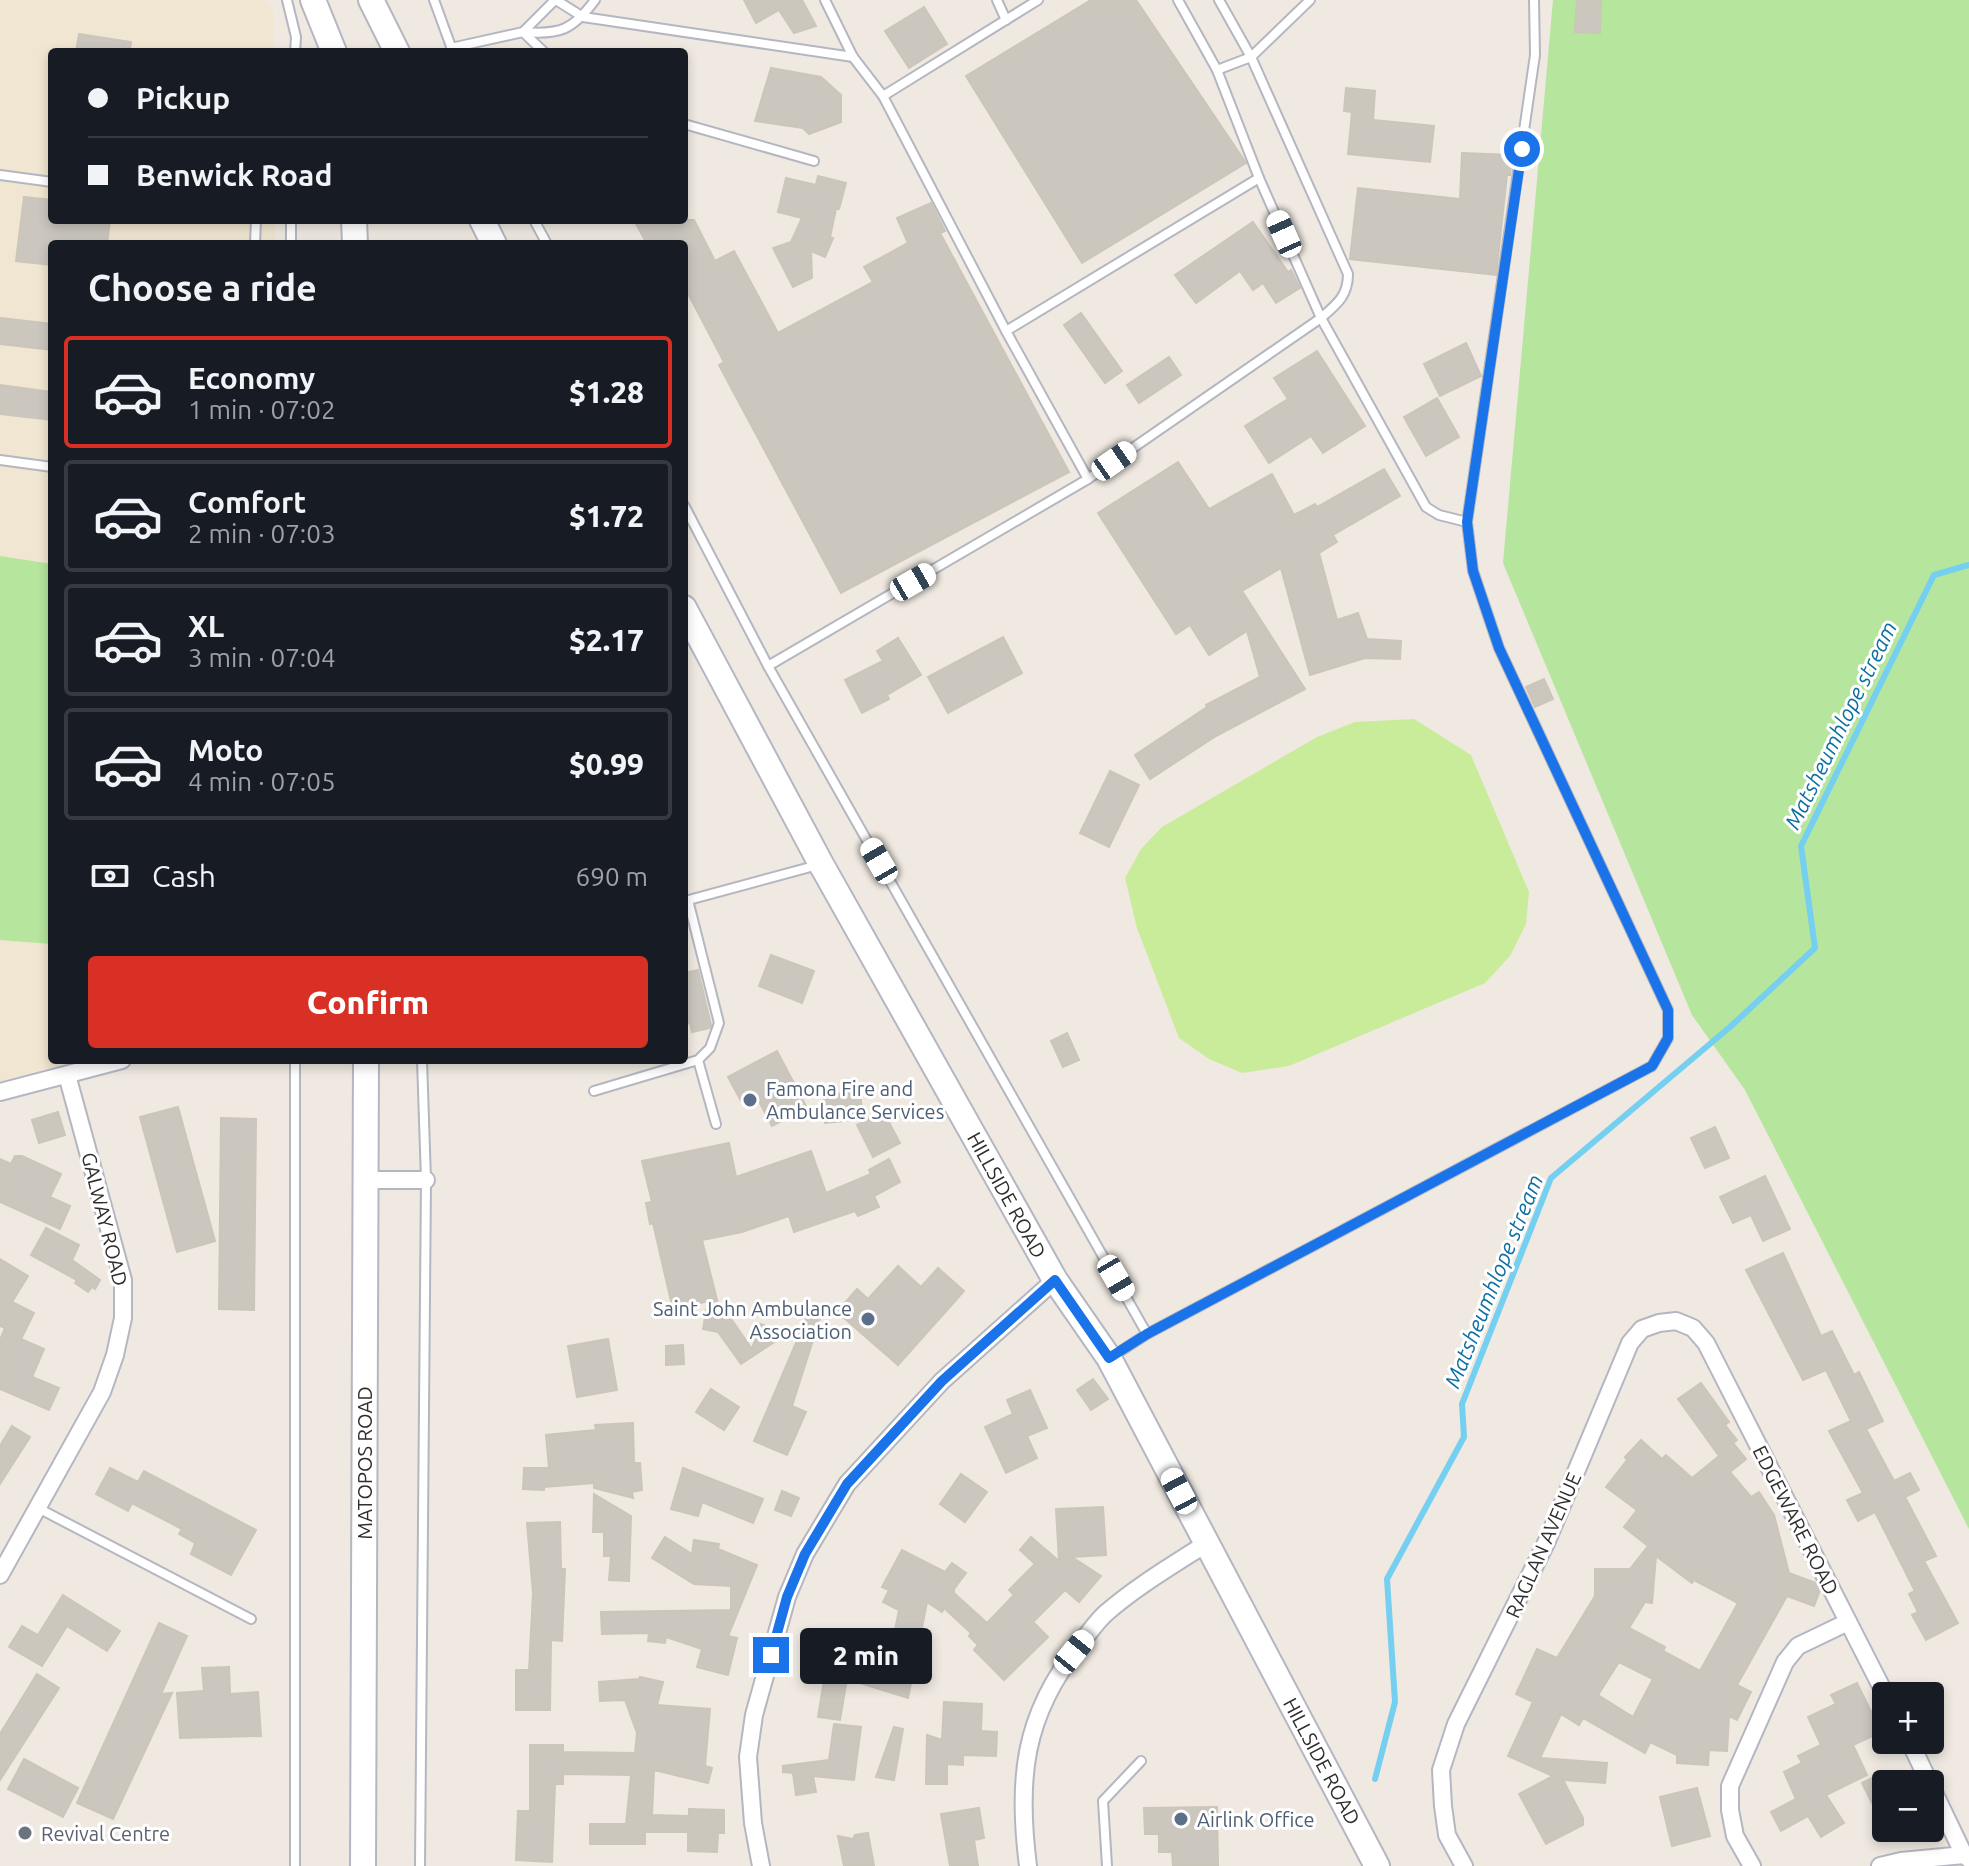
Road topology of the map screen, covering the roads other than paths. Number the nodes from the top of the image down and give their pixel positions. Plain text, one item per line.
1 (287, 0) edge
2 (313, 0) edge
3 (371, 0) edge
4 (556, 0) edge
5 (595, 0) edge
6 (825, 0) edge
7 (997, 0) edge
8 (1038, 0) edge
9 (1178, 0) edge
10 (1219, 0) edge
11 (1310, 0) edge
12 (1534, 0) edge
13 (435, 1) edge
14 (583, 17) junction
15 (1006, 20) junction
16 (523, 32) junction
17 (295, 48) edge
18 (332, 48) edge
19 (395, 48) edge
20 (451, 48) edge
21 (460, 48) edge
22 (540, 48) edge
23 (853, 57) junction
24 (1251, 57) junction
25 (1217, 70) junction
26 (883, 96) junction
27 (688, 125) edge
28 (814, 161) dead end
29 (0, 175) edge
30 (1259, 178) junction
31 (48, 181) edge
32 (1321, 318) junction
33 (1006, 331) junction
34 (0, 460) edge
35 (48, 466) edge
36 (1088, 479) junction
37 (688, 513) edge
38 (1467, 522) junction
39 (688, 615) edge
40 (768, 666) junction
41 (821, 864) junction
42 (688, 900) edge
43 (688, 908) edge
44 (698, 1060) junction
45 (688, 1063) edge
46 (107, 1064) edge
47 (295, 1064) edge
48 (366, 1064) edge
49 (422, 1064) edge
50 (685, 1064) edge
51 (67, 1075) junction
52 (594, 1091) dead end
53 (0, 1092) edge
54 (716, 1124) dead end
55 (364, 1180) junction
56 (426, 1180) junction
57 (1055, 1280) junction
58 (1147, 1334) junction
59 (1706, 1343) joint
60 (1109, 1358) junction
61 (37, 1508) junction
62 (1207, 1543) junction
63 (0, 1575) edge
64 (251, 1619) dead end
65 (1848, 1622) junction
66 (1879, 1682) edge
67 (1141, 1761) dead end
68 (1944, 1812) edge
69 (1966, 1857) edge
70 (295, 1866) edge
71 (363, 1866) edge
72 (420, 1866) edge
73 (761, 1866) edge
74 (1028, 1866) edge
75 (1107, 1866) edge
76 (1377, 1866) edge
77 (1464, 1866) edge
78 (1752, 1866) edge
79 (1880, 1866) edge

1 - 17 lane
2 - 18 street
3 - 19 street
4 - 14 lane
4 - 16 lane
5 - 14 lane
6 - 23 lane
7 - 15 lane
8 - 15 lane
9 - 25 lane
10 - 24 lane
11 - 24 lane
12 - 38 lane
13 - 20 lane
14 - 16 lane
14 - 23 lane
15 - 26 lane
16 - 21 lane
16 - 22 lane
23 - 26 lane
24 - 25 lane
24 - 32 lane
25 - 30 lane
26 - 33 lane
27 - 28 lane
29 - 31 lane
30 - 32 lane
30 - 33 lane
32 - 36 lane
32 - 38 lane
33 - 36 lane
34 - 35 lane
36 - 40 lane
37 - 40 lane
38 - 58 lane
39 - 41 street, HILLSIDE ROAD
40 - 58 lane
41 - 42 lane
41 - 57 street, HILLSIDE ROAD
43 - 44 lane
44 - 45 lane
44 - 54 lane
46 - 51 street
47 - 70 lane
48 - 55 street, MATOPOS ROAD
49 - 56 lane
50 - 52 lane
51 - 53 street
51 - 61 street, GALWAY ROAD
55 - 56 street
55 - 71 street, MATOPOS ROAD
56 - 72 lane
57 - 60 street, HILLSIDE ROAD
57 - 73 street
58 - 60 lane
59 - 65 street, EDGEWARE ROAD
59 - 77 street, RAGLAN AVENUE
60 - 62 street, HILLSIDE ROAD
61 - 63 street, GALWAY ROAD
61 - 64 lane
62 - 74 street
62 - 76 street, HILLSIDE ROAD
65 - 66 street, EDGEWARE ROAD
65 - 78 street
67 - 75 lane
68 - 69 street
69 - 79 street

